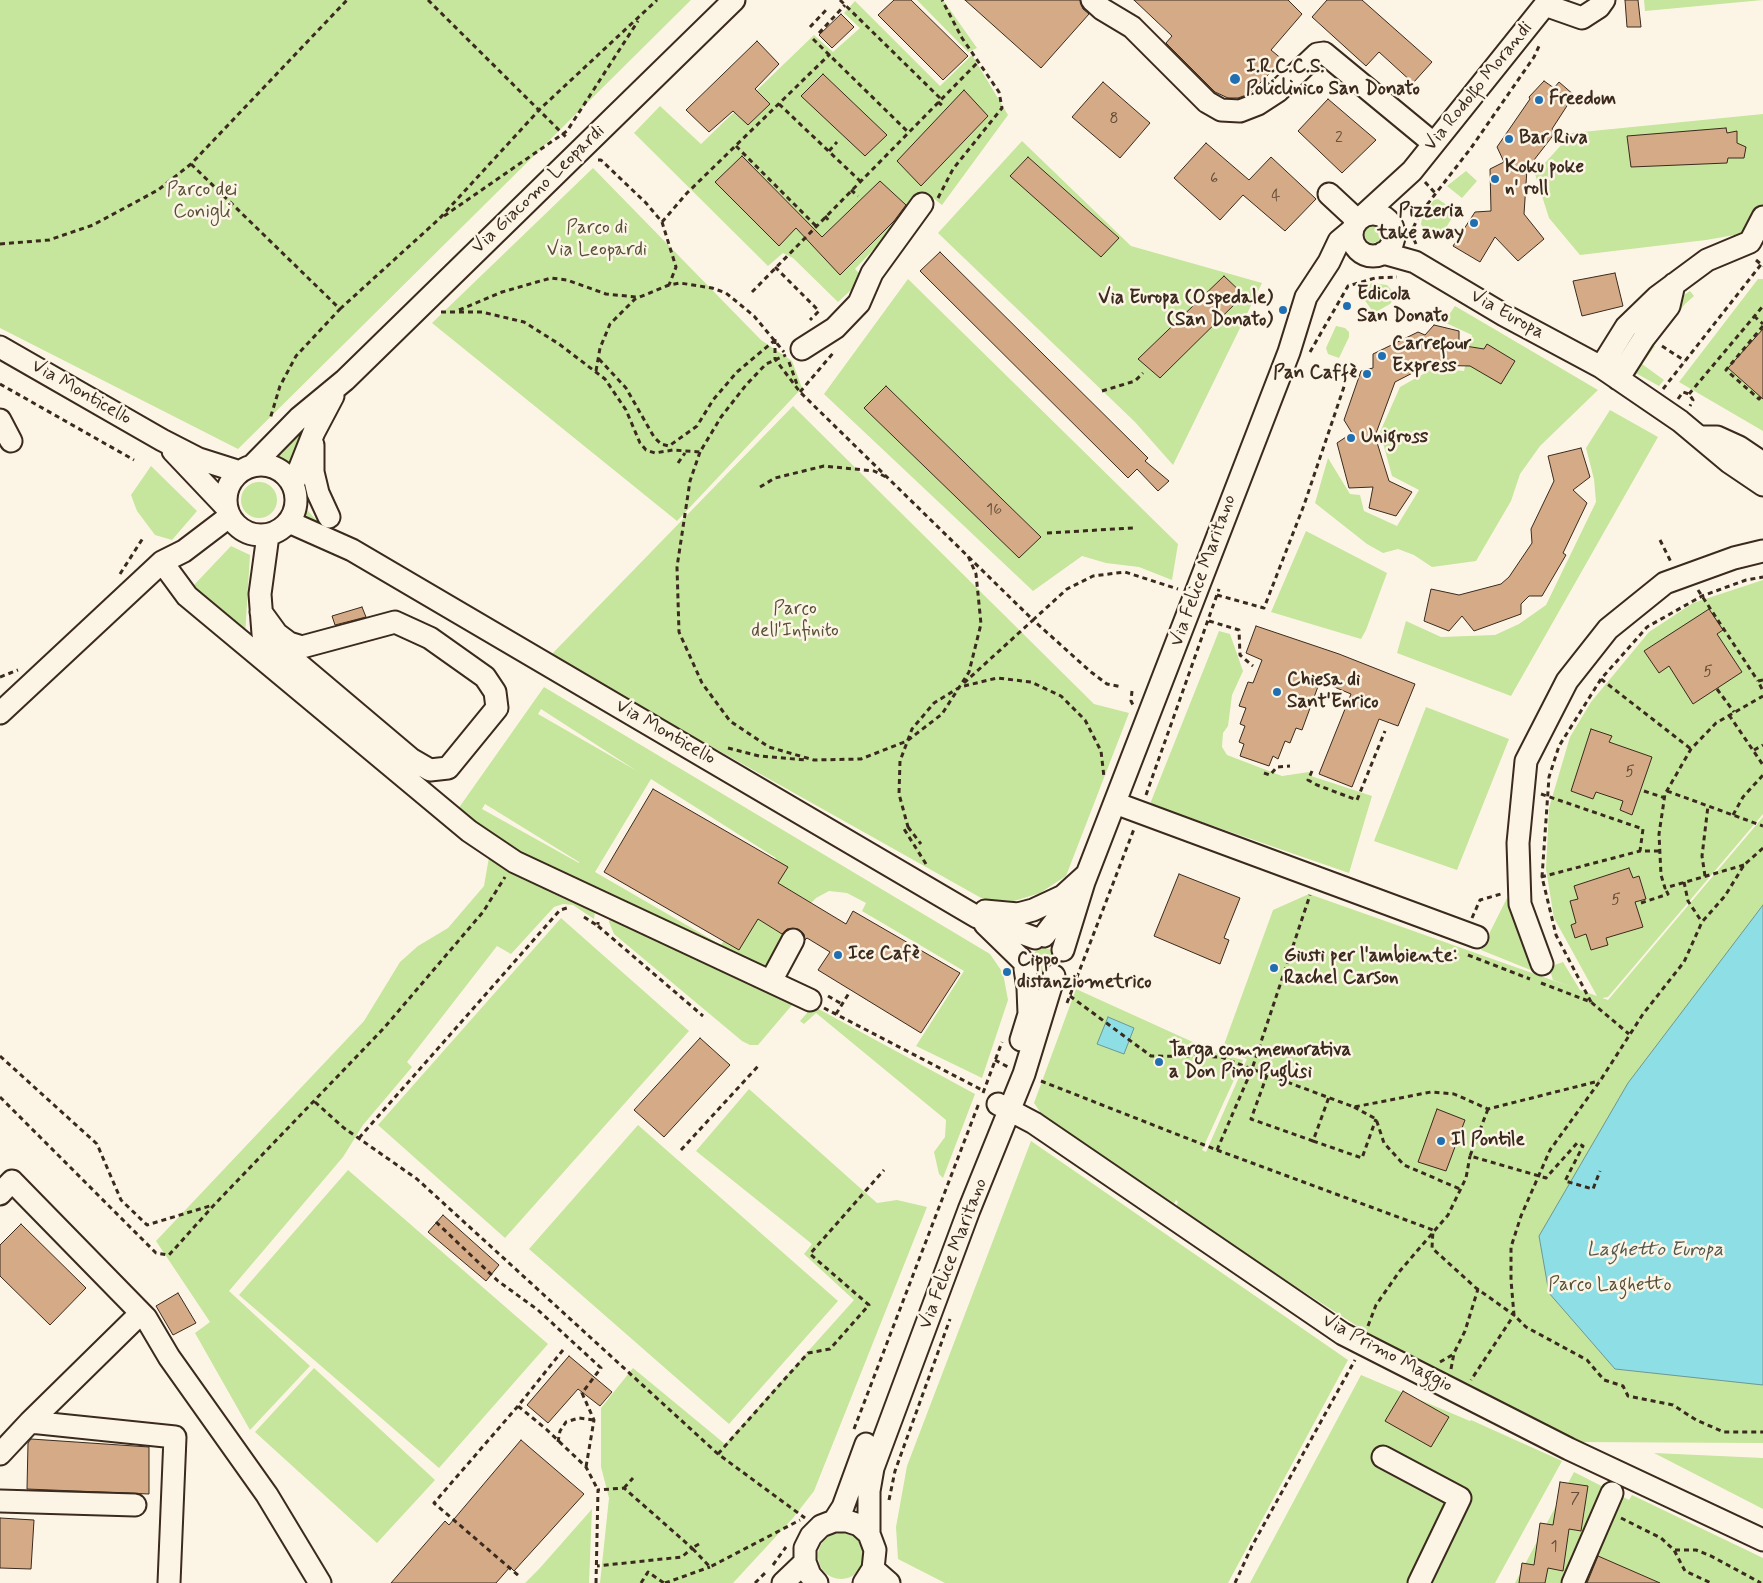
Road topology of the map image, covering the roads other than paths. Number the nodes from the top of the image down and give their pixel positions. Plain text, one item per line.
1 (734, 0) edge
2 (1092, 0) edge
3 (1604, 0) edge
4 (1547, 2) edge
5 (1433, 144) junction
6 (1408, 174) junction
7 (1329, 194) dead end
8 (927, 205) road end
9 (1763, 217) edge
10 (1358, 222) junction
11 (1391, 227) junction
12 (1374, 254) junction
13 (1329, 262) junction
14 (1412, 263) junction
15 (0, 347) edge
16 (794, 352) road end
17 (1609, 373) junction
18 (345, 380) junction
19 (0, 420) edge
20 (314, 432) junction
21 (1700, 436) junction
22 (162, 440) junction
23 (11, 441) dead end
24 (1763, 464) edge
25 (246, 469) junction
26 (1763, 484) edge
27 (294, 488) junction
28 (228, 512) junction
29 (329, 517) junction
30 (289, 522) junction
31 (268, 535) junction
32 (352, 550) junction
33 (1763, 551) edge
34 (162, 562) junction
35 (261, 612) junction
36 (2, 707) edge
37 (1115, 804) junction
38 (1087, 876) junction
39 (930, 878) junction
40 (977, 917) junction
41 (1471, 935) road end
42 (1039, 937) junction
43 (792, 940) dead end
44 (1063, 950) junction
45 (1023, 964) junction
46 (1542, 964) dead end
47 (1054, 976) junction
48 (771, 981) junction
49 (810, 1000) road end
50 (997, 1101) junction
51 (0, 1194) edge
52 (141, 1313) junction
53 (30, 1422) junction
54 (0, 1454) edge
55 (1383, 1457) dead end
56 (0, 1501) edge
57 (1608, 1502) road end
58 (135, 1505) dead end
59 (834, 1521) junction
60 (869, 1534) junction
61 (1763, 1540) edge
62 (805, 1562) junction
63 (869, 1576) edge
64 (169, 1583) edge
65 (320, 1583) edge
66 (783, 1583) edge
67 (817, 1583) edge
68 (889, 1583) edge
69 (1419, 1583) edge
70 (1573, 1583) edge

1 - 18 street, Via Giacomo Leopardi
2 - 5 street
3 - 4 street
4 - 5 street, Via Rodolfo Morandi
5 - 6 street, Via Rodolfo Morandi
6 - 10 street, Via Rodolfo Morandi
6 - 11 street, Via Rodolfo Morandi
7 - 10 street
8 - 16 street
9 - 17 street
10 - 11 street
10 - 12 street
10 - 13 street, Via Felice Maritano
11 - 12 street
11 - 14 street, Via Europa
12 - 13 street
12 - 14 street, Via Europa
13 - 37 street, Via Felice Maritano
14 - 17 street, Via Europa
15 - 22 street, Via Monticello
17 - 21 street, Via Europa
18 - 20 street, Via Giacomo Leopardi
18 - 25 street, Via Giacomo Leopardi
19 - 23 street
20 - 27 street, Via Giacomo Leopardi
20 - 29 street, Via Giacomo Leopardi
21 - 24 street, Via Europa
21 - 26 street, Via Europa
22 - 25 street, Via Monticello
22 - 28 street, Via Monticello
25 - 27 street
25 - 28 street
27 - 29 street, Via Monticello
27 - 30 street
28 - 31 street
28 - 34 street
29 - 32 street, Via Monticello
30 - 31 street
30 - 32 street, Via Monticello
31 - 35 street
32 - 39 street, Via Monticello
33 - 46 street
34 - 36 street
34 - 48 street
35 - 35 street
37 - 38 street, Via Felice Maritano
37 - 41 street
38 - 39 street
38 - 42 street, Via Felice Maritano
38 - 44 street, Via Felice Maritano
39 - 40 street, Via Monticello
40 - 42 street, Via Monticello
40 - 45 street, Via Monticello
42 - 44 street
42 - 45 street
43 - 48 street
44 - 47 street
45 - 47 street
45 - 50 street, Via Felice Maritano
47 - 50 street, Via Felice Maritano
48 - 49 street
50 - 59 street, Via Felice Maritano
50 - 60 street, Via Felice Maritano
50 - 61 street, Via Primo Maggio
51 - 52 street
52 - 53 street
52 - 65 street
53 - 54 street
53 - 64 street
55 - 69 street
56 - 58 street
57 - 70 street
59 - 60 street
59 - 62 street
60 - 63 street, Via Felice Maritano
62 - 66 street
62 - 67 street
63 - 68 street

